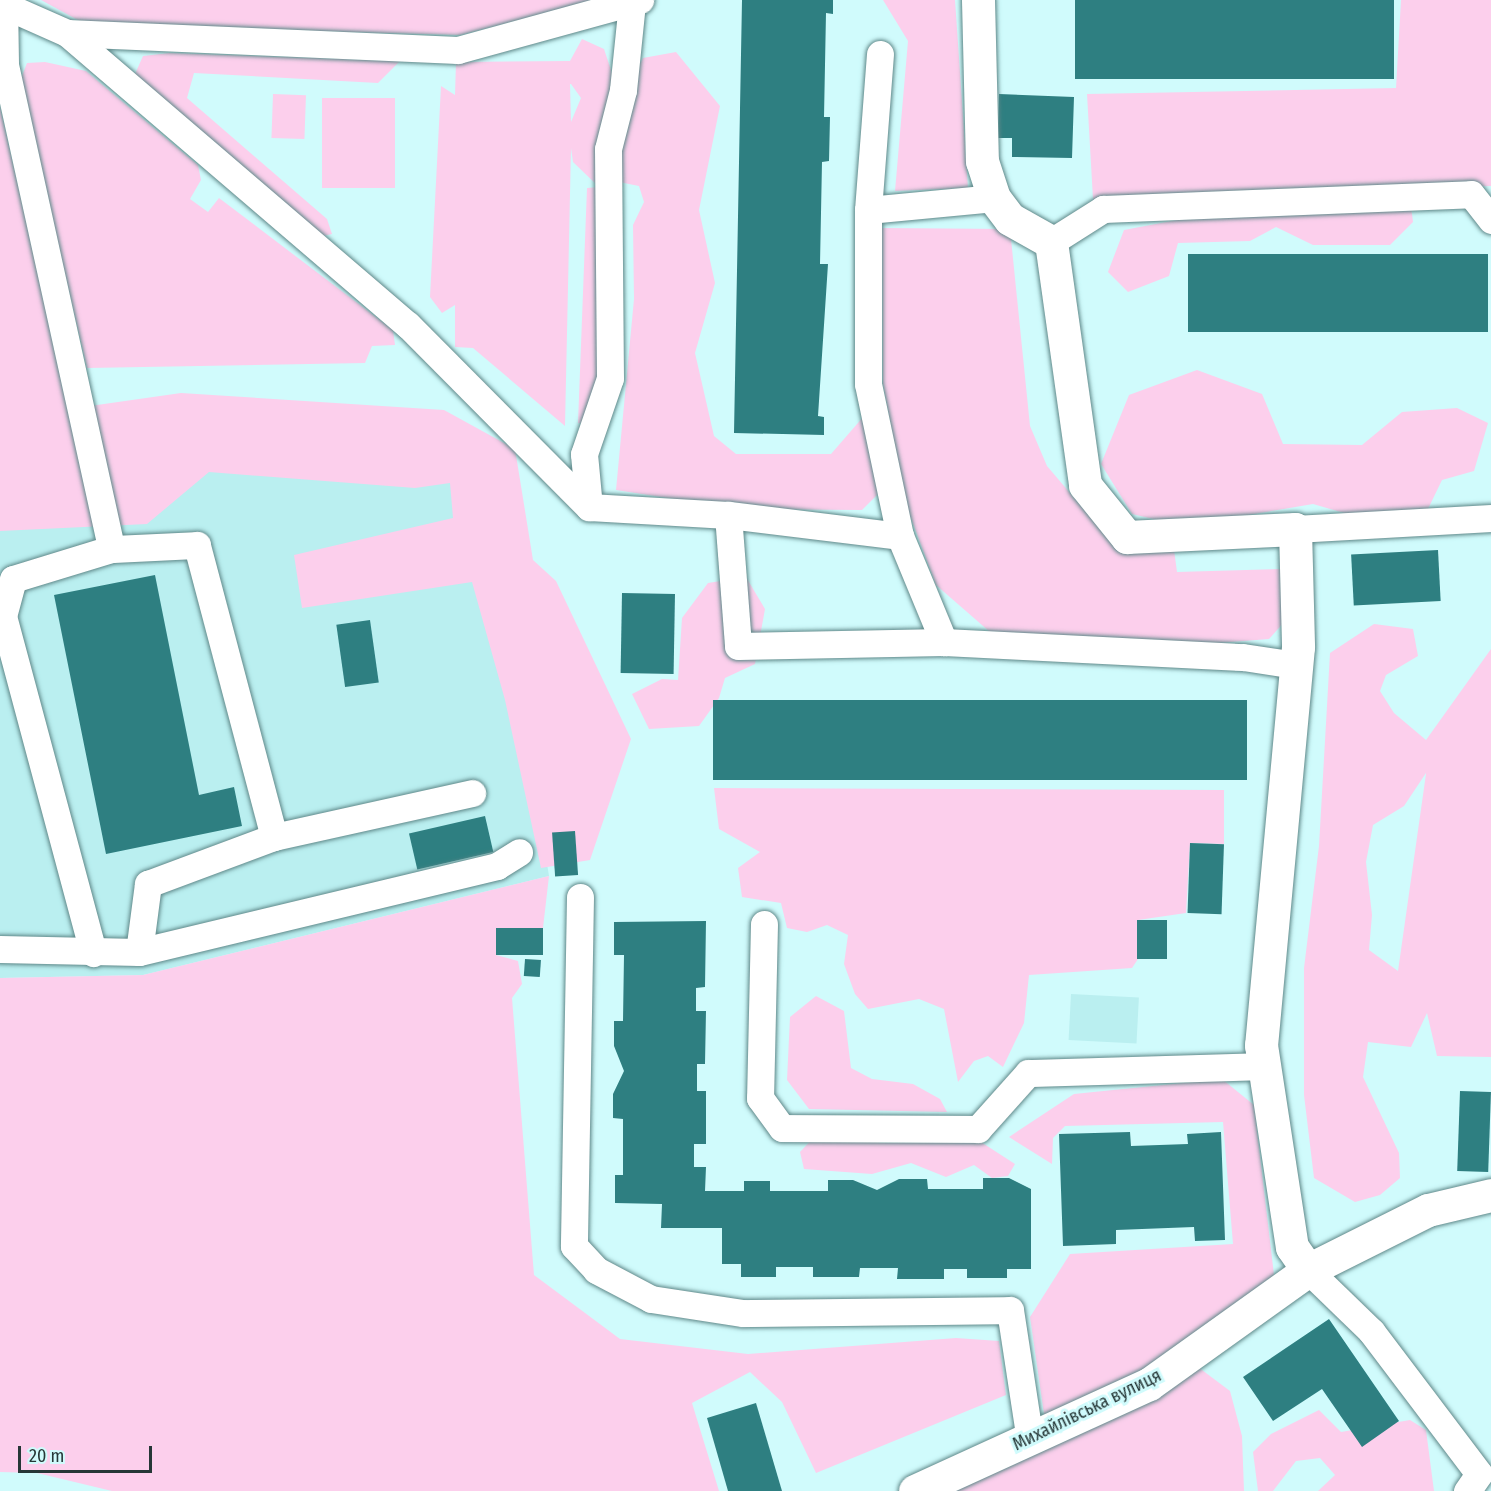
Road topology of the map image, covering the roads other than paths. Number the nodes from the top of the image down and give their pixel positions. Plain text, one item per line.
1 (978, 0) edge
2 (636, 1) edge
3 (4, 6) edge
4 (67, 33) junction
5 (880, 54) dead end
6 (994, 198) junction
7 (868, 210) junction
8 (1491, 219) edge
9 (1051, 242) junction
10 (589, 507) junction
11 (728, 515) junction
12 (1491, 518) edge
13 (1295, 529) junction
14 (900, 536) junction
15 (111, 549) junction
16 (944, 642) junction
17 (1296, 665) junction
18 (472, 793) dead end
19 (274, 837) junction
20 (519, 852) dead end
21 (580, 897) dead end
22 (764, 924) dead end
23 (0, 949) edge
24 (139, 952) junction
25 (93, 953) junction
26 (1261, 1066) junction
27 (1491, 1195) edge
28 (1308, 1270) junction
29 (1030, 1440) junction
30 (915, 1491) edge
31 (1467, 1491) edge

1 - 6 street
2 - 4 lane
2 - 10 lane
3 - 4 lane
3 - 15 lane
4 - 10 lane
5 - 7 lane
6 - 7 lane
6 - 9 street
7 - 14 lane
8 - 9 lane
9 - 13 street
10 - 11 lane
11 - 14 lane
11 - 16 lane
12 - 13 lane
13 - 17 street
14 - 16 lane
15 - 19 lane
15 - 25 lane
16 - 17 lane
17 - 26 street
18 - 19 lane
19 - 24 lane
20 - 24 lane
21 - 29 lane
22 - 26 lane
23 - 25 lane
24 - 25 lane
26 - 28 street
27 - 28 street, Михайлівська вулиця
28 - 29 street, Михайлівська вулиця
28 - 31 lane
29 - 30 street, Михайлівська вулиця

